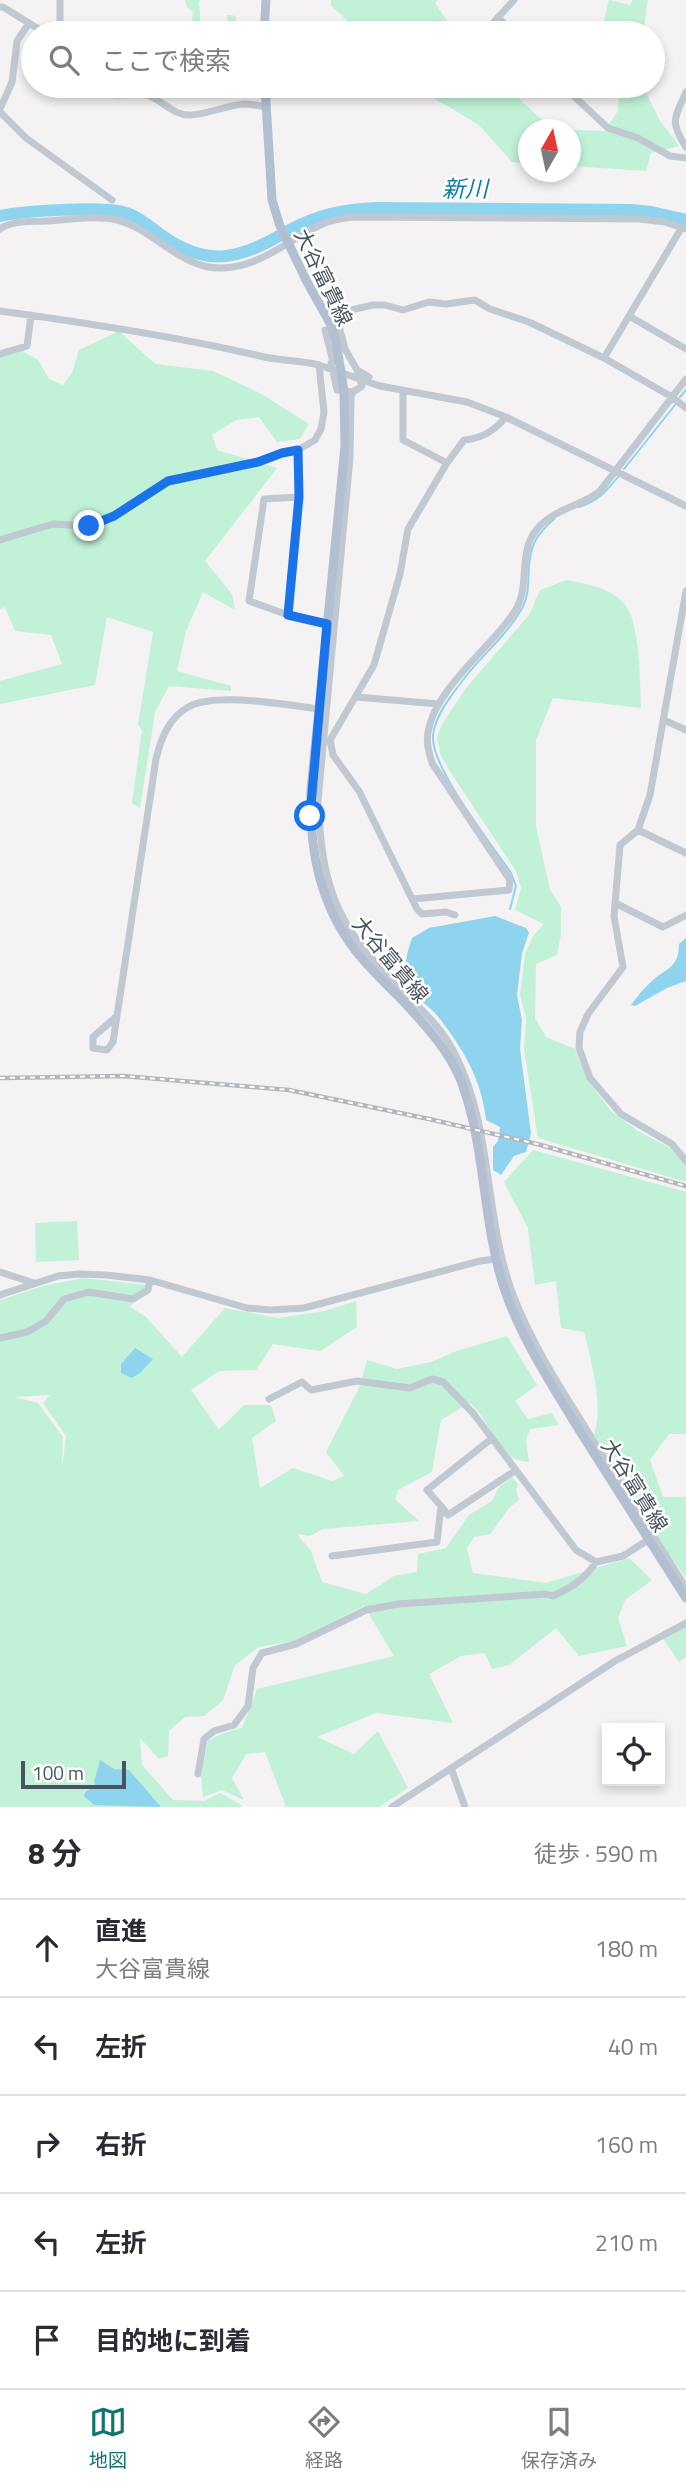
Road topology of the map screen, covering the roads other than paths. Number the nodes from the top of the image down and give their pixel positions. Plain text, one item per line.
1 (60, 0) edge
2 (266, 0) edge
3 (514, 0) edge
4 (0, 7) edge
5 (498, 17) junction
6 (26, 21) edge
7 (60, 21) edge
8 (265, 21) edge
9 (494, 21) edge
10 (502, 21) edge
11 (21, 35) edge
12 (686, 92) edge
13 (154, 98) edge
14 (266, 98) edge
15 (576, 98) edge
16 (266, 107) junction
17 (0, 111) edge
18 (686, 147) edge
19 (686, 159) edge
20 (112, 200) dead end
21 (684, 228) edge
22 (0, 229) edge
23 (289, 244) junction
24 (0, 311) edge
25 (31, 315) junction
26 (629, 316) junction
27 (331, 324) junction
28 (686, 349) edge
29 (0, 354) edge
30 (340, 356) junction
31 (604, 358) junction
32 (319, 365) junction
33 (357, 370) junction
34 (333, 371) junction
35 (343, 374) junction
36 (369, 377) dead end
37 (359, 379) junction
38 (686, 379) edge
39 (403, 391) junction
40 (349, 392) junction
41 (672, 397) junction
42 (686, 408) edge
43 (506, 416) junction
44 (298, 450) junction
45 (447, 463) junction
46 (615, 472) junction
47 (299, 497) junction
48 (686, 506) edge
49 (0, 540) edge
50 (686, 592) edge
51 (685, 603) edge
52 (288, 615) junction
53 (327, 624) junction
54 (356, 697) junction
55 (439, 704) junction
56 (319, 709) junction
57 (664, 720) junction
58 (686, 730) edge
59 (638, 830) junction
60 (686, 853) edge
61 (413, 899) junction
62 (615, 903) junction
63 (455, 915) dead end
64 (686, 915) edge
65 (116, 1017) junction
66 (686, 1161) edge
67 (496, 1259) junction
68 (0, 1272) edge
69 (150, 1280) junction
70 (35, 1283) junction
71 (0, 1295) edge
72 (0, 1338) edge
73 (269, 1399) dead end
74 (491, 1439) junction
75 (516, 1471) junction
76 (441, 1506) junction
77 (648, 1540) junction
78 (332, 1556) dead end
79 (596, 1562) junction
80 (686, 1588) edge
81 (686, 1598) edge
82 (686, 1623) edge
83 (451, 1768) junction
84 (198, 1774) dead end
85 (392, 1807) edge
86 (464, 1807) edge

1 - 7 street
2 - 8 main road
3 - 5 street
4 - 6 street
5 - 9 street
5 - 10 street
11 - 17 street
12 - 18 street
13 - 16 street
14 - 16 main road, 大谷富貴線
15 - 19 street
16 - 23 main road, 大谷富貴線
17 - 20 street
21 - 23 street
21 - 26 street
22 - 23 street
23 - 27 main road, 大谷富貴線
24 - 25 street
25 - 29 street
25 - 32 street
26 - 28 street
26 - 31 street
27 - 30 main road, 大谷富貴線
27 - 31 street
30 - 33 street
30 - 34 street
30 - 35 main road, 大谷富貴線
31 - 41 street
32 - 34 street
32 - 44 street
33 - 36 street
33 - 37 street
34 - 35 street
34 - 40 street
35 - 37 street
35 - 40 main road, 大谷富貴線
37 - 39 street
37 - 40 street
38 - 41 street
39 - 43 street
39 - 45 street
40 - 53 main road, 大谷富貴線
40 - 80 street
41 - 42 street
41 - 46 street
43 - 45 street
43 - 46 street
44 - 47 street
44 - 49 street
45 - 54 street
46 - 48 street
46 - 55 street
47 - 52 street
47 - 52 street
50 - 51 street
51 - 57 street
52 - 53 street
53 - 56 main road, 大谷富貴線
54 - 55 street
54 - 61 street
55 - 61 street
56 - 65 street
56 - 67 main road, 大谷富貴線
57 - 58 street
57 - 59 street
59 - 60 street
59 - 62 street
61 - 63 street
62 - 64 street
62 - 66 street
65 - 65 street
67 - 69 street
67 - 77 main road, 大谷富貴線
68 - 70 street
69 - 70 street
69 - 72 street
70 - 71 street
73 - 74 street
74 - 75 street
74 - 76 street
75 - 76 street
75 - 79 street
76 - 78 street
77 - 79 street
77 - 81 main road, 大谷富貴線
79 - 84 street
82 - 83 street
83 - 85 street
83 - 86 street

